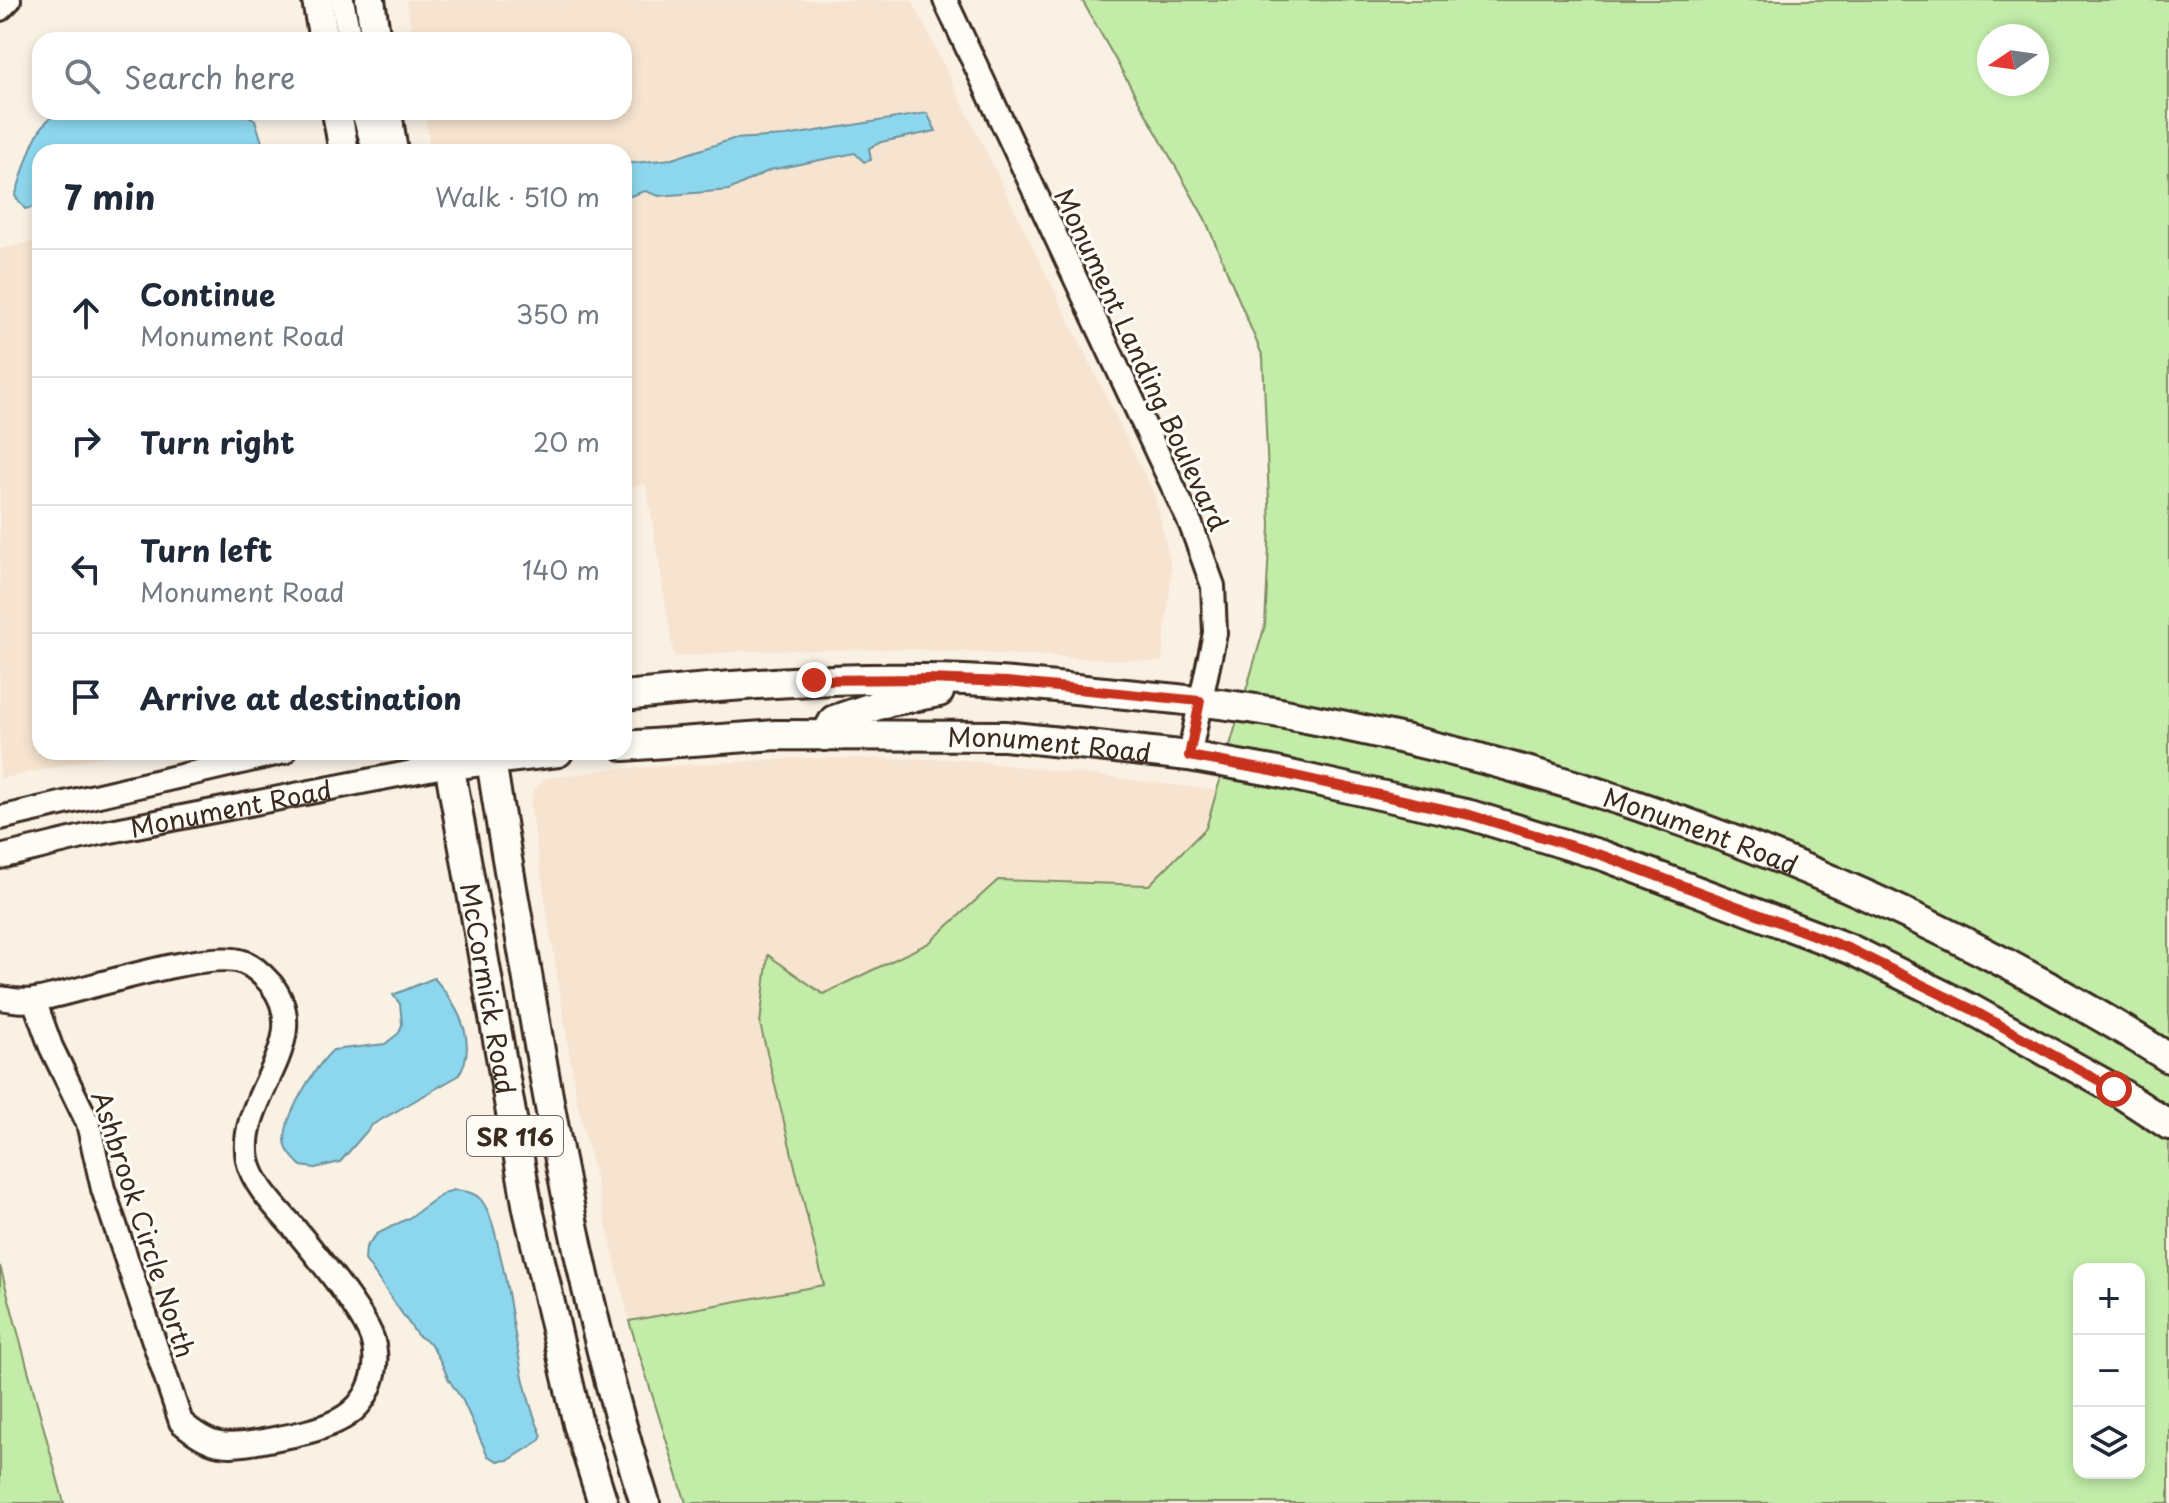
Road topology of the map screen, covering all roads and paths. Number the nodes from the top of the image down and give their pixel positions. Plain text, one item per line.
1 (9, 0) edge
2 (317, 0) edge
3 (342, 0) edge
4 (370, 0) edge
5 (945, 0) edge
6 (0, 9) edge
7 (323, 32) edge
8 (348, 32) edge
9 (375, 32) edge
10 (338, 120) edge
11 (365, 120) edge
12 (388, 120) edge
13 (343, 144) edge
14 (373, 144) edge
15 (392, 144) edge
16 (1007, 682) junction
17 (632, 684) edge
18 (674, 691) junction
19 (632, 695) edge
20 (1200, 701) junction
21 (825, 736) junction
22 (632, 745) edge
23 (1189, 756) junction
24 (250, 760) edge
25 (439, 760) edge
26 (448, 760) edge
27 (492, 760) edge
28 (0, 818) edge
29 (0, 857) edge
30 (0, 998) edge
31 (34, 1000) junction
32 (2169, 1058) edge
33 (2169, 1125) edge
34 (525, 1192) junction
35 (612, 1395) junction
36 (578, 1424) junction
37 (603, 1503) edge
38 (628, 1503) edge
39 (645, 1503) edge

1 - 6 street
2 - 7 main road
3 - 8 street
4 - 9 main road
5 - 20 street, Monument Landing Boulevard
10 - 13 main road
11 - 14 street
12 - 15 main road
16 - 18 main road, Monument Road
16 - 20 main road, Monument Road
16 - 21 main road
17 - 18 main road
18 - 19 main road, Monument Road
20 - 23 street, Monument Landing Boulevard
20 - 32 main road, Monument Road
21 - 22 main road, Monument Road
21 - 23 main road, Monument Road
23 - 33 main road, Monument Road
24 - 28 street, Monument Road
25 - 29 street, Monument Road
26 - 34 main road, McCormick Road / SR 116
27 - 35 main road, McCormick Road / SR 116
30 - 31 street
31 - 31 street, Ashbrook Circle North
34 - 35 main road
34 - 36 main road, McCormick Road / SR 116
35 - 39 main road, McCormick Road / SR 116
36 - 37 main road, McCormick Road / SR 116
36 - 38 main road

